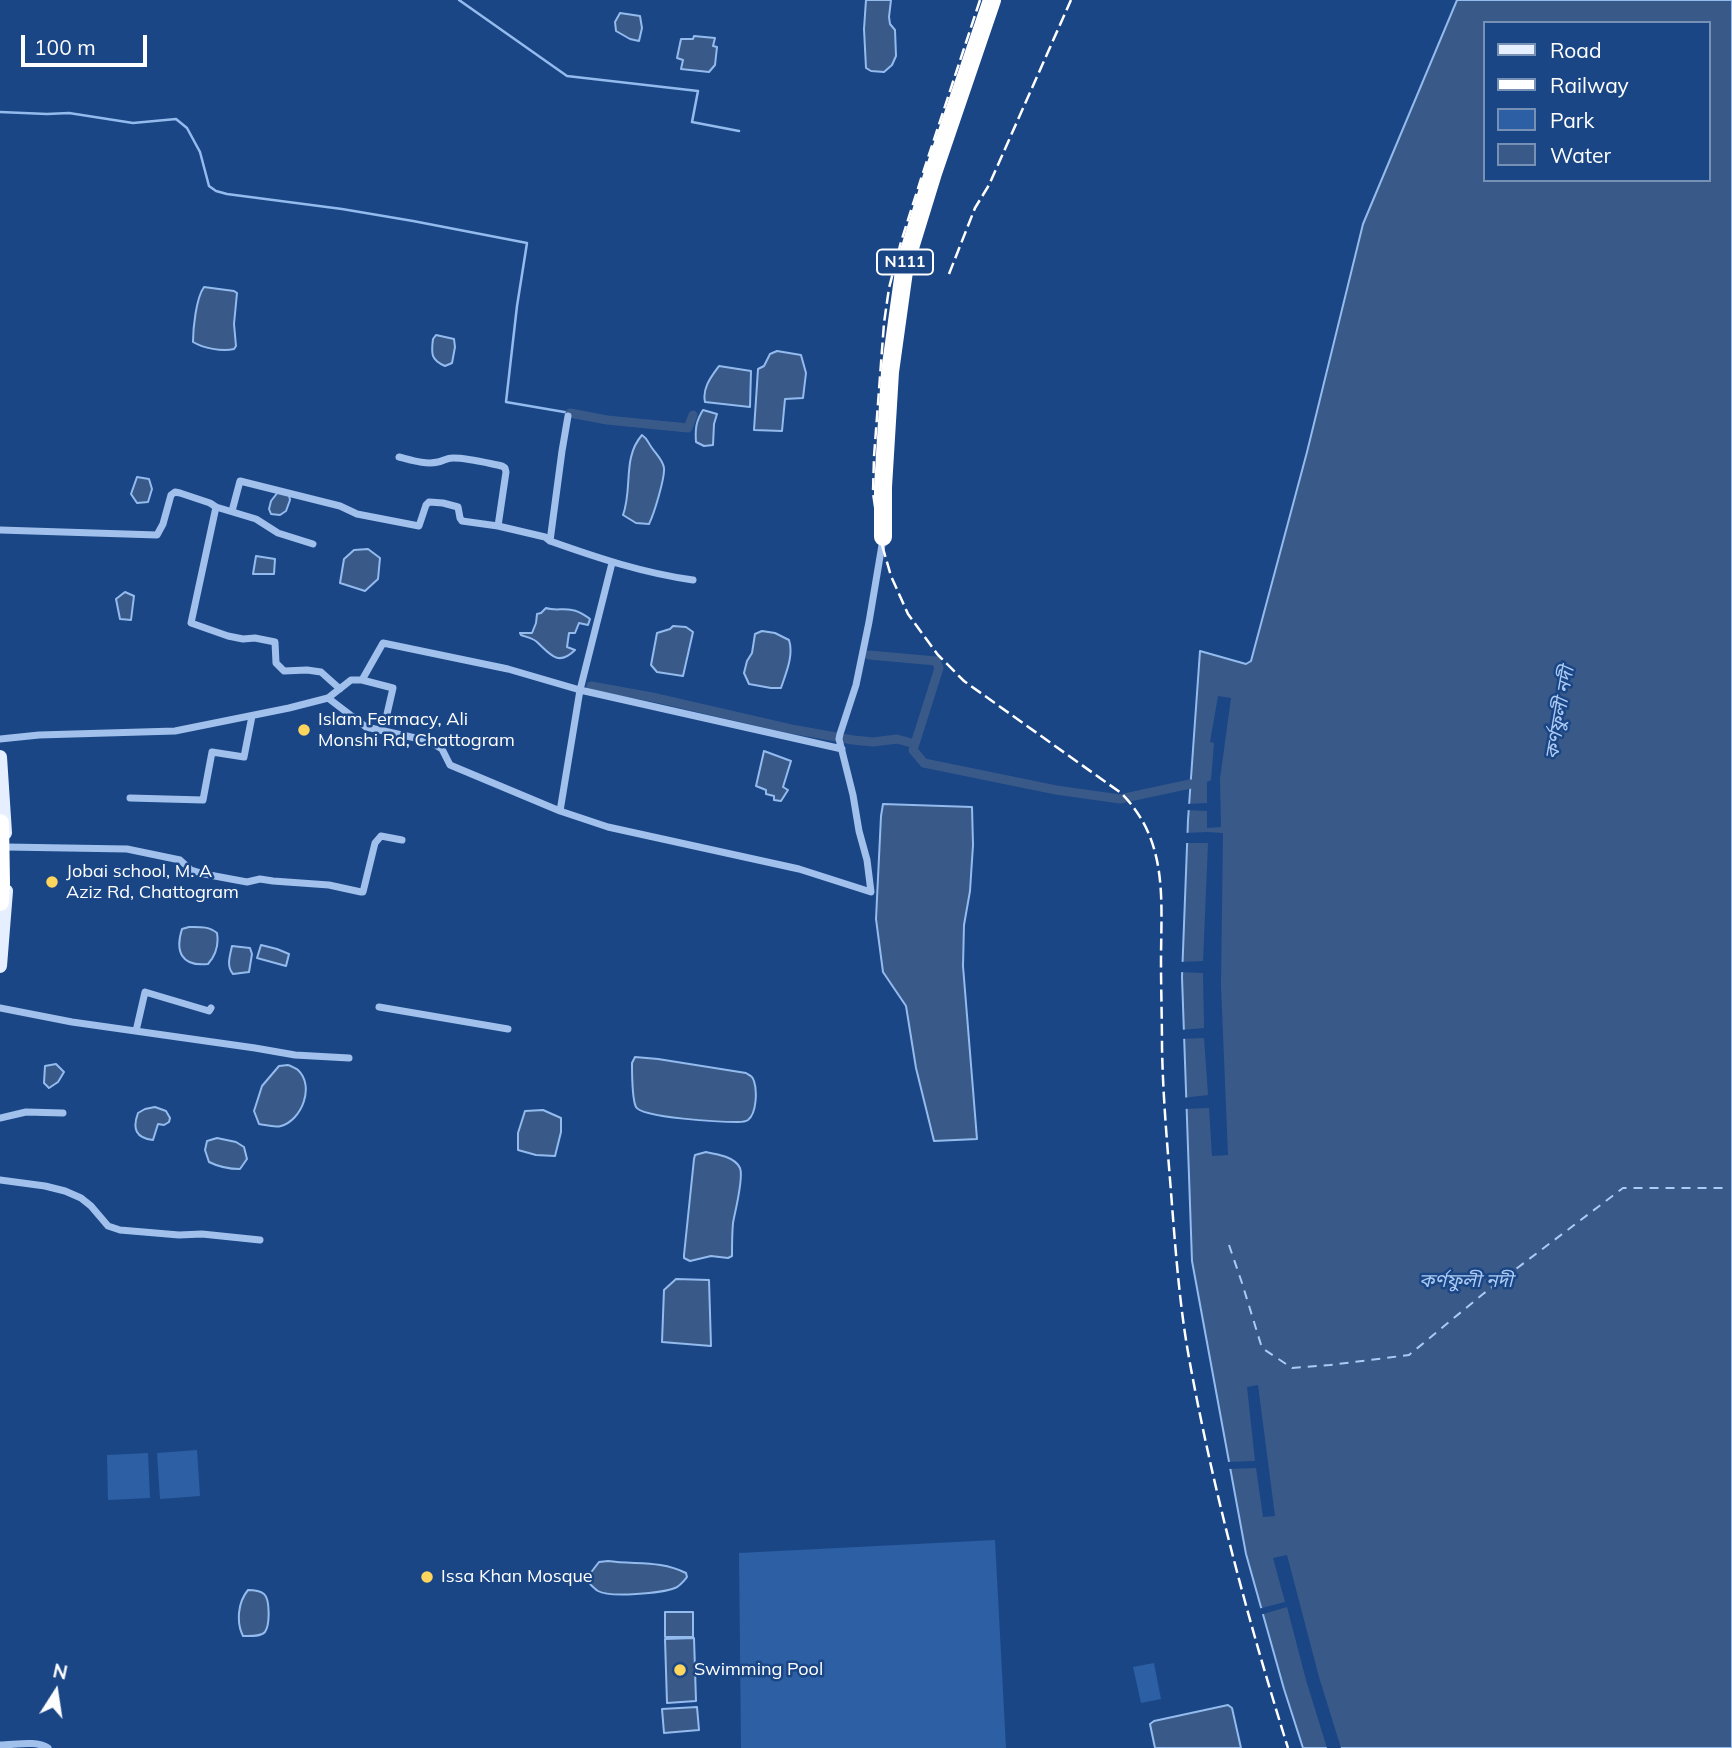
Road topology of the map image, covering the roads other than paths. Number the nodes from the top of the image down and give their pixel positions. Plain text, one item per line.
1 (987, 4) edge
2 (568, 416) dead end
3 (399, 457) dead end
4 (216, 507) junction
5 (232, 511) junction
6 (498, 526) junction
7 (0, 530) edge
8 (883, 537) joint
9 (551, 541) junction
10 (313, 544) dead end
11 (612, 563) junction
12 (693, 580) dead end
13 (362, 681) junction
14 (340, 689) junction
15 (580, 690) junction
16 (328, 698) junction
17 (387, 714) dead end
18 (252, 716) junction
19 (0, 739) edge
20 (842, 749) junction
21 (0, 757) edge
22 (130, 798) dead end
23 (560, 811) junction
24 (0, 823) edge
25 (402, 840) dead end
26 (6, 847) junction
27 (0, 902) edge
28 (0, 966) edge
29 (379, 1007) dead end
30 (0, 1008) edge
31 (211, 1008) dead end
32 (508, 1029) dead end
33 (136, 1031) junction
34 (349, 1058) dead end
35 (63, 1113) dead end
36 (0, 1118) edge
37 (0, 1180) edge
38 (260, 1241) dead end
39 (0, 1745) edge
40 (48, 1748) edge

1 - 8 highway, N111
2 - 9 street
3 - 6 street
4 - 5 street
4 - 7 street
4 - 14 street
5 - 6 street
5 - 10 street
6 - 9 street
8 - 20 street
9 - 11 street
11 - 12 street
11 - 15 street
13 - 14 street
13 - 15 street
13 - 17 street
14 - 16 street
15 - 20 street
15 - 23 street
16 - 18 street
16 - 23 street
18 - 19 street
18 - 22 street
20 - 23 street
21 - 26 main road
24 - 27 highway
25 - 26 street
26 - 28 main road
29 - 32 street
30 - 33 street
31 - 33 street
33 - 34 street
35 - 36 street
37 - 38 street
39 - 40 street

